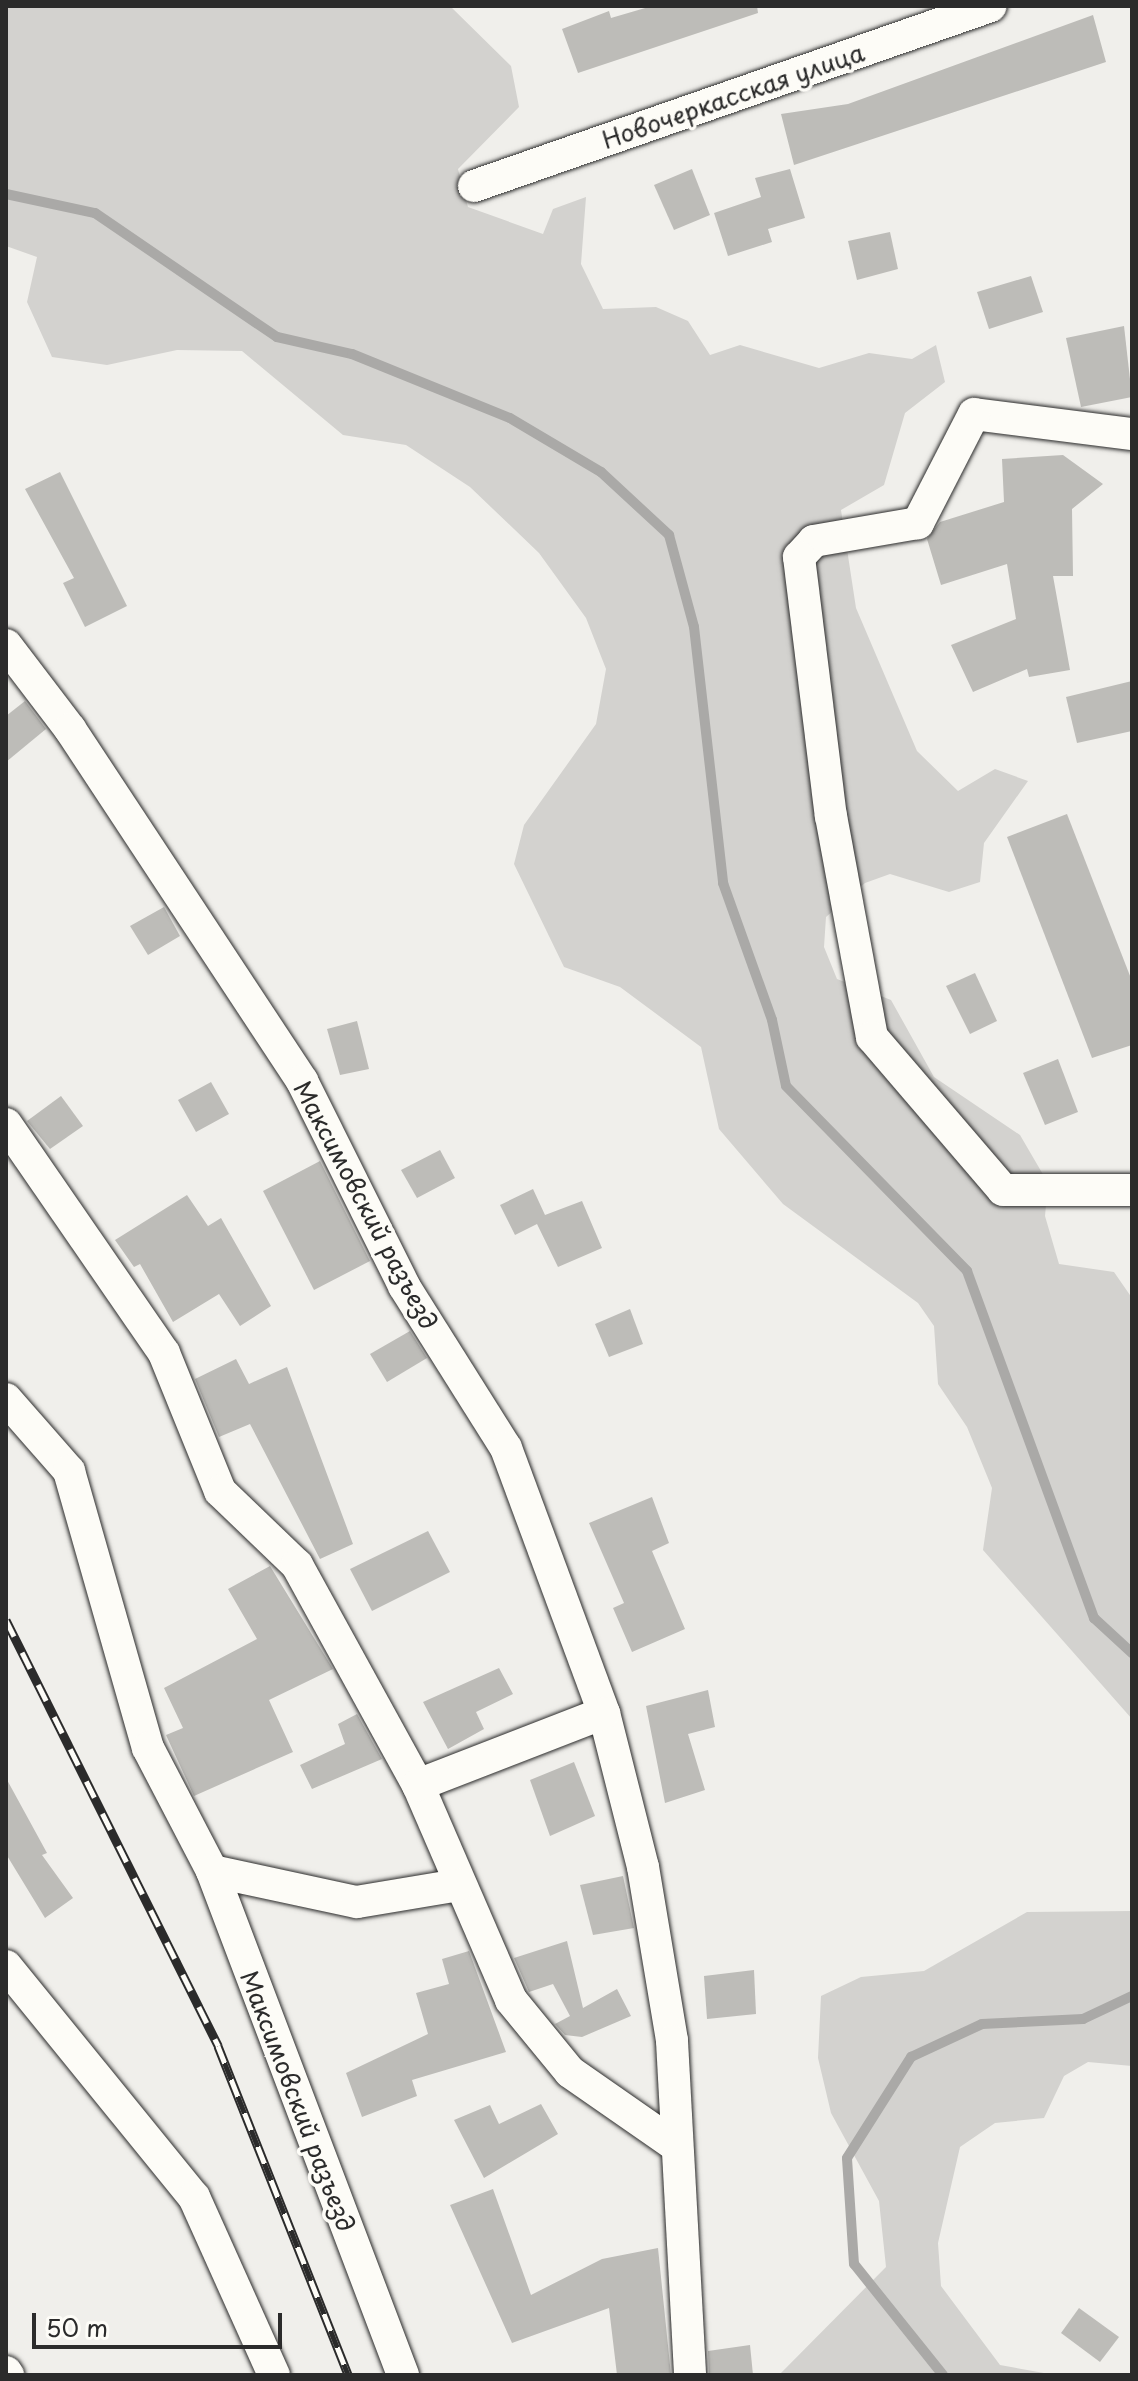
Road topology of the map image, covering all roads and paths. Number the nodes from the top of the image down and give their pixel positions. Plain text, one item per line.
1 (991, 6) edge
2 (474, 186) dead end
3 (1132, 434) edge
4 (6, 645) edge
5 (6, 1124) edge
6 (1120, 1191) edge
7 (6, 1399) edge
8 (604, 1713) junction
9 (418, 1785) junction
10 (212, 1871) junction
11 (459, 1885) junction
12 (6, 1966) edge
13 (675, 2145) junction
14 (274, 2375) edge
15 (403, 2375) edge
16 (690, 2375) edge

1 - 2 street, Новочеркасская улица
3 - 6 street
4 - 8 street, Максимовский разъезд
5 - 9 street
7 - 10 street, Максимовский разъезд
8 - 9 street
8 - 13 street, Максимовский разъезд
9 - 11 street
10 - 11 street
10 - 15 street, Максимовский разъезд
11 - 13 street
12 - 14 street
13 - 16 street, Максимовский разъезд

